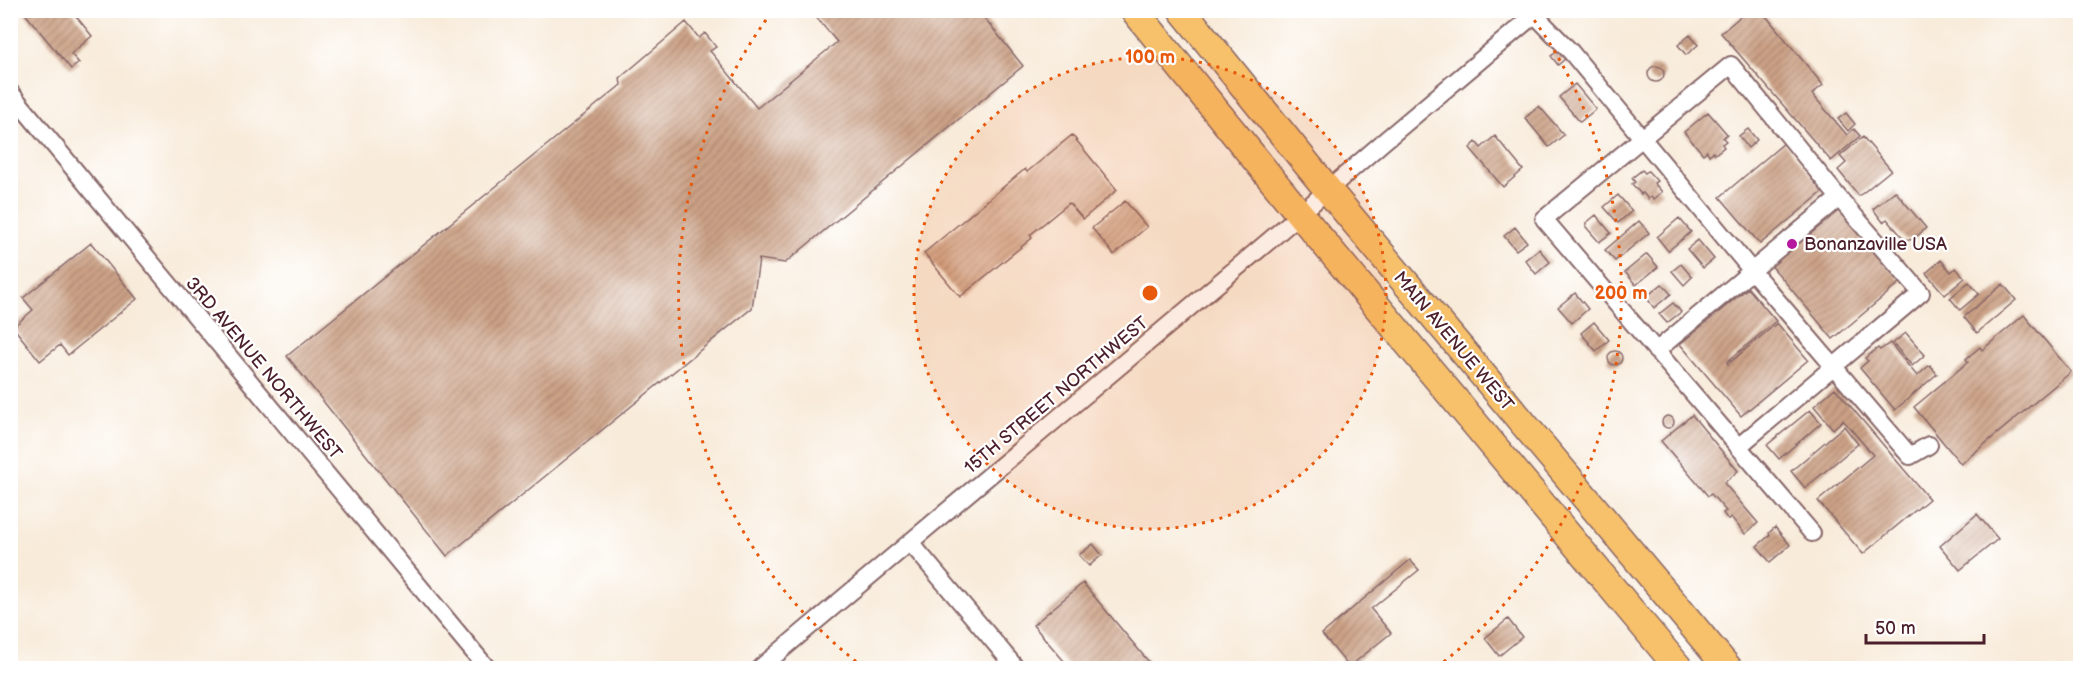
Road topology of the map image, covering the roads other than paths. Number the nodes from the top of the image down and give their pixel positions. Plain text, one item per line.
1 (1134, 10) edge
2 (1182, 10) edge
3 (1538, 13) edge
4 (10, 92) edge
5 (1642, 138) junction
6 (1328, 190) junction
7 (1839, 198) junction
8 (1299, 213) junction
9 (1752, 270) junction
10 (1656, 351) junction
11 (1834, 366) junction
12 (1929, 445) dead end
13 (1738, 447) junction
14 (1812, 533) dead end
15 (910, 542) junction
16 (487, 669) edge
17 (760, 669) edge
18 (1016, 669) edge
19 (1679, 669) edge
20 (1728, 669) edge

1 - 8 main road, MAIN AVENUE WEST
2 - 6 main road, MAIN AVENUE WEST
3 - 5 street
3 - 6 street, 15TH STREET NORTHWEST
4 - 16 street, 3RD AVENUE NORTHWEST
5 - 7 street
5 - 9 street
5 - 10 street
6 - 8 street, 15TH STREET NORTHWEST
6 - 20 main road, MAIN AVENUE WEST
7 - 9 street
7 - 11 street
8 - 15 street, 15TH STREET NORTHWEST
8 - 19 main road, MAIN AVENUE WEST
9 - 10 street
9 - 11 street
10 - 13 street
11 - 12 street
11 - 13 street
13 - 14 street
15 - 17 street, 15TH STREET NORTHWEST
15 - 18 street

